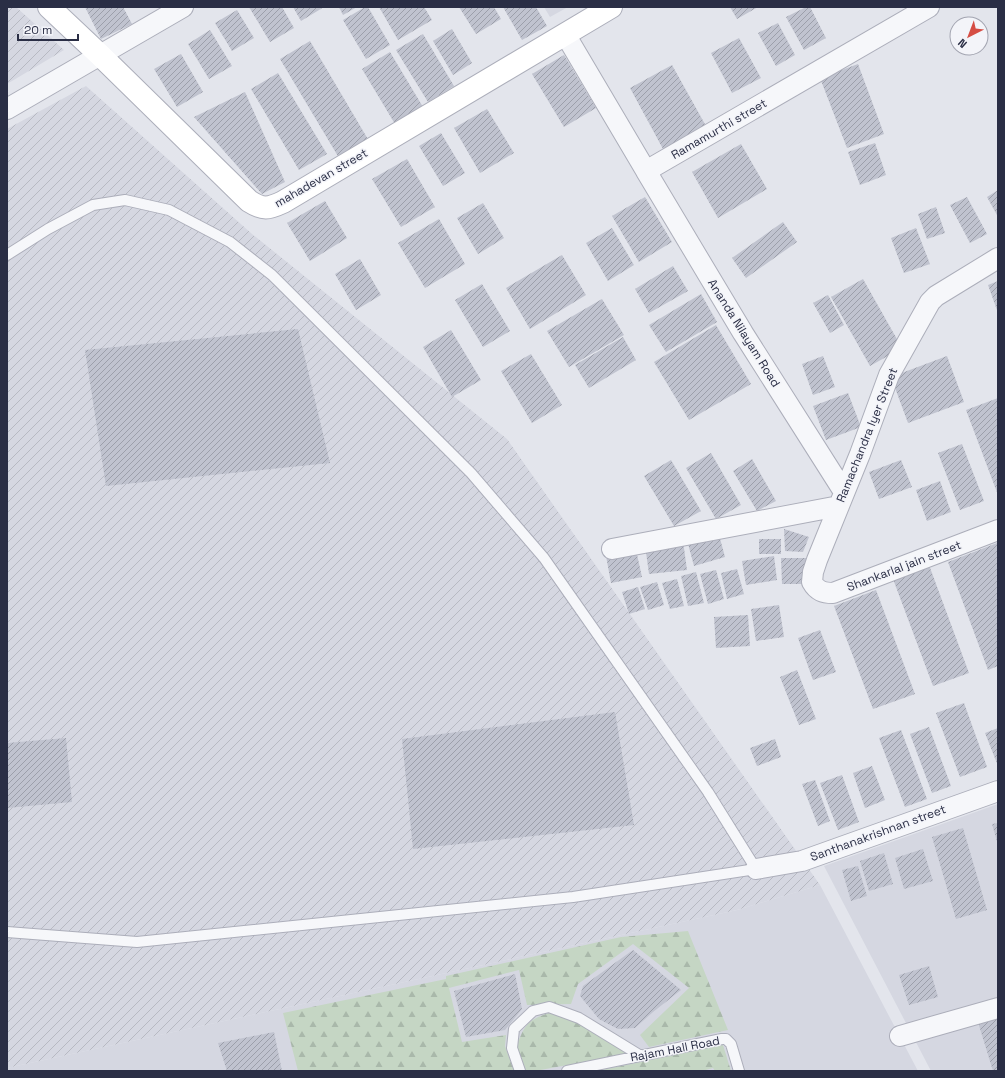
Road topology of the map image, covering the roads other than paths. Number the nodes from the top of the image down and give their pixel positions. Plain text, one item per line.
1 (49, 7) edge
2 (183, 7) edge
3 (611, 7) edge
4 (929, 7) edge
5 (565, 34) junction
6 (101, 56) junction
7 (7, 109) edge
8 (646, 171) junction
9 (7, 255) edge
10 (998, 258) edge
11 (842, 499) junction
12 (998, 530) edge
13 (612, 549) dead end
14 (812, 582) joint
15 (998, 791) edge
16 (756, 869) junction
17 (7, 932) edge
18 (998, 1008) edge
19 (900, 1036) dead end
20 (641, 1056) junction
21 (520, 1071) edge
22 (567, 1071) edge
23 (739, 1071) edge

1 - 6 street, mahadevan street
2 - 6 street
3 - 5 street, mahadevan street
4 - 8 street, Ramamurthi street
5 - 6 street, mahadevan street
5 - 8 street
6 - 7 street
8 - 11 street, Ananda Nilayam Road
9 - 16 lane
10 - 11 street, Ramachandra Iyer Street
11 - 13 street
11 - 14 street, Ramachandra Iyer Street
12 - 14 street, Shankarlal jain street
15 - 16 street, Santhanakrishnan street
16 - 17 lane
18 - 19 street
20 - 21 lane
20 - 22 lane, Rajam Hall Road
20 - 23 lane, Rajam Hall Road

